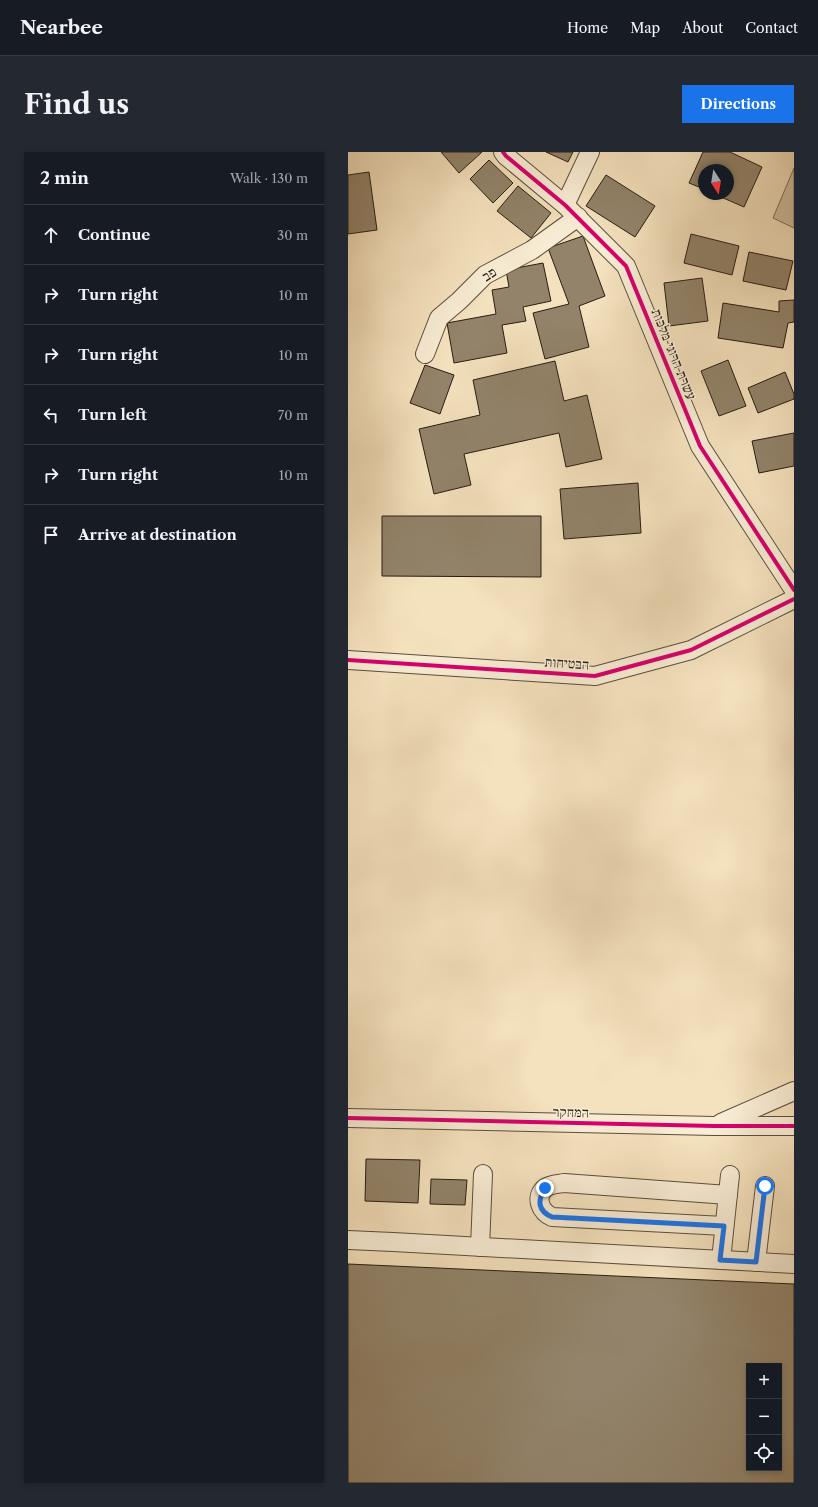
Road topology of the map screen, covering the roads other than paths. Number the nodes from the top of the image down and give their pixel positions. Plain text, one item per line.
1 (503, 152) edge
2 (590, 152) edge
3 (572, 211) junction
4 (425, 354) dead end
5 (794, 590) edge
6 (794, 599) edge
7 (348, 660) edge
8 (794, 1091) edge
9 (348, 1118) edge
10 (714, 1126) junction
11 (794, 1126) edge
12 (483, 1174) dead end
13 (730, 1175) dead end
14 (765, 1186) dead end
15 (728, 1195) junction
16 (724, 1226) junction
17 (348, 1240) edge
18 (480, 1247) junction
19 (720, 1260) junction
20 (756, 1262) junction
21 (794, 1264) edge

1 - 3 street, עשרת הרוגי מלכות
2 - 3 street
3 - 4 street, פב
3 - 5 street, עשרת הרוגי מלכות
6 - 7 street, הבטיחות
8 - 10 street
9 - 10 street, המחקר
10 - 11 street, המחקר
12 - 18 street
13 - 15 street
14 - 20 street
15 - 16 street
15 - 16 street
16 - 19 street
17 - 18 street
18 - 19 street
19 - 20 street
20 - 21 street

